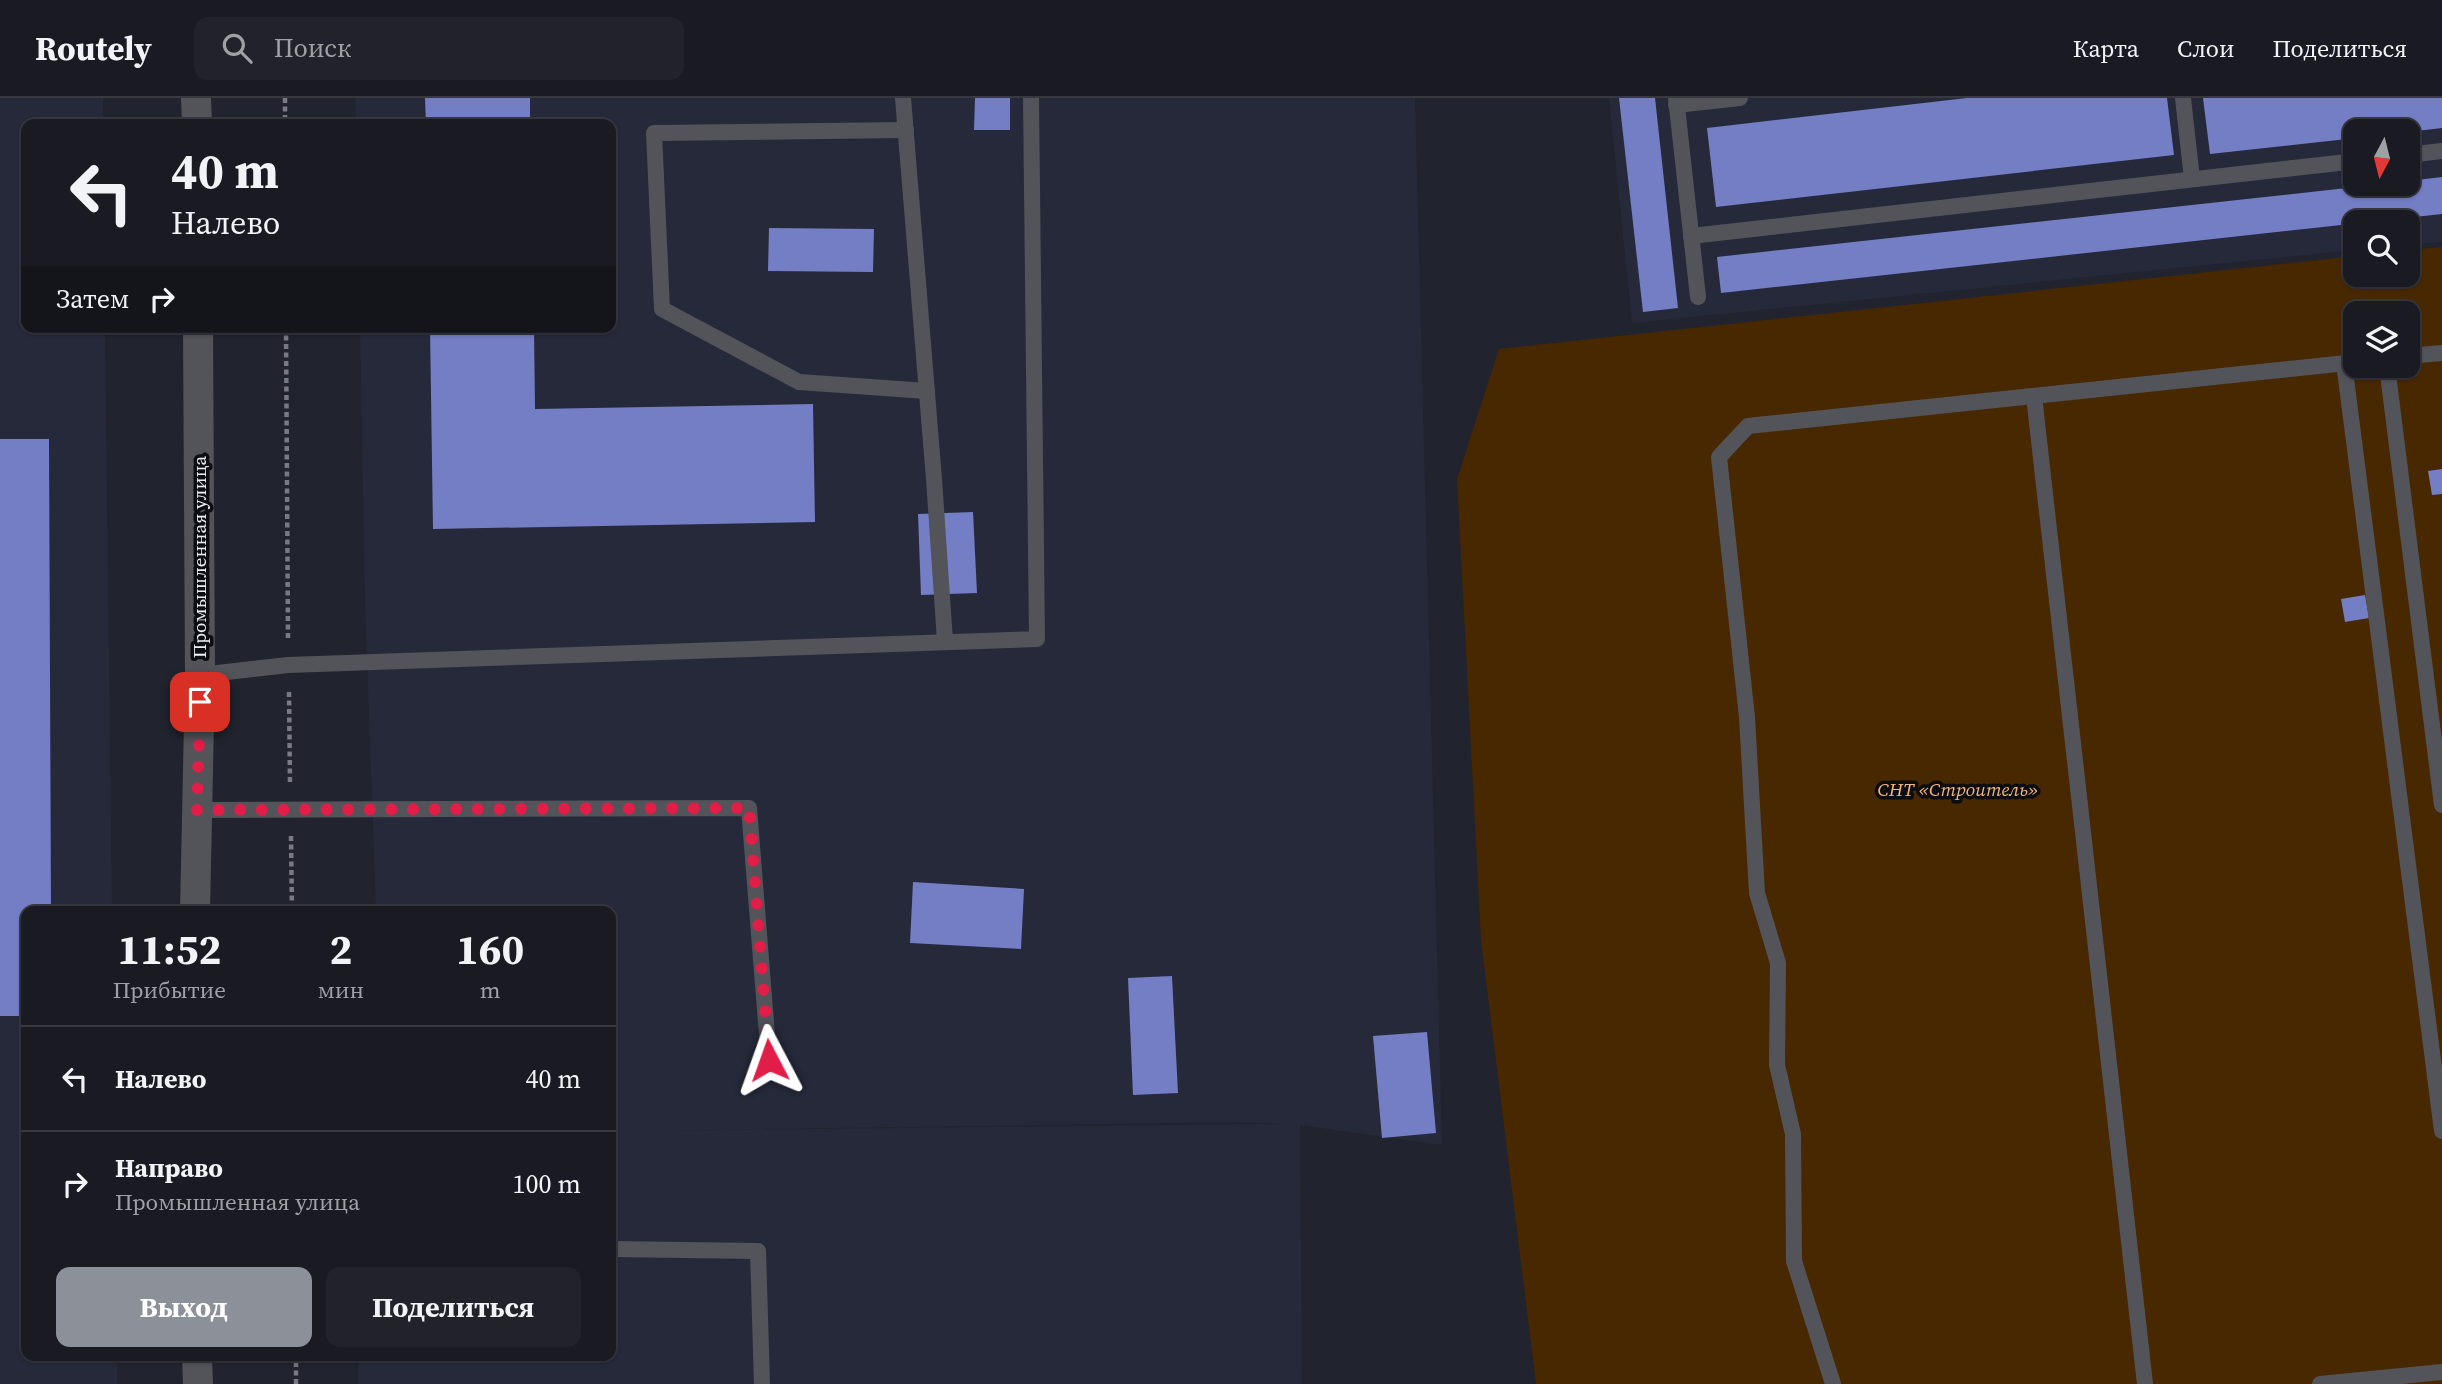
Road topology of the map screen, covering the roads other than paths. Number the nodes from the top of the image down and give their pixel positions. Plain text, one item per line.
1 (197, 98) edge
2 (903, 98) edge
3 (1031, 98) edge
4 (1740, 98) edge
5 (2183, 98) edge
6 (1676, 102) edge
7 (197, 119) edge
8 (906, 130) junction
9 (2442, 151) edge
10 (2420, 154) edge
11 (2343, 162) edge
12 (2192, 179) junction
13 (1691, 236) junction
14 (1698, 297) dead end
15 (198, 333) edge
16 (2442, 353) edge
17 (2420, 355) edge
18 (2343, 364) edge
19 (2352, 378) edge
20 (2389, 378) edge
21 (927, 391) junction
22 (2034, 396) junction
23 (944, 641) junction
24 (200, 675) junction
25 (2442, 805) edge
26 (197, 810) junction
27 (195, 906) edge
28 (769, 1060) dead end
29 (2442, 1131) edge
30 (616, 1249) edge
31 (197, 1361) edge
32 (2442, 1372) edge
33 (198, 1384) edge
34 (762, 1384) edge
35 (1833, 1384) edge
36 (2145, 1384) edge
37 (2320, 1384) edge

1 - 7 street
2 - 8 lane
3 - 23 lane
4 - 6 lane
5 - 12 lane
6 - 13 lane
8 - 21 lane
8 - 21 lane
9 - 10 lane
11 - 12 lane
12 - 13 lane
13 - 14 lane
15 - 24 street, Промышленная улица
16 - 17 lane
18 - 22 lane
19 - 29 lane
20 - 25 lane
21 - 23 lane
22 - 35 lane
22 - 36 lane
23 - 24 lane
24 - 26 street, Промышленная улица
26 - 27 street, Промышленная улица
26 - 28 lane
30 - 34 lane
31 - 33 street
32 - 37 lane

